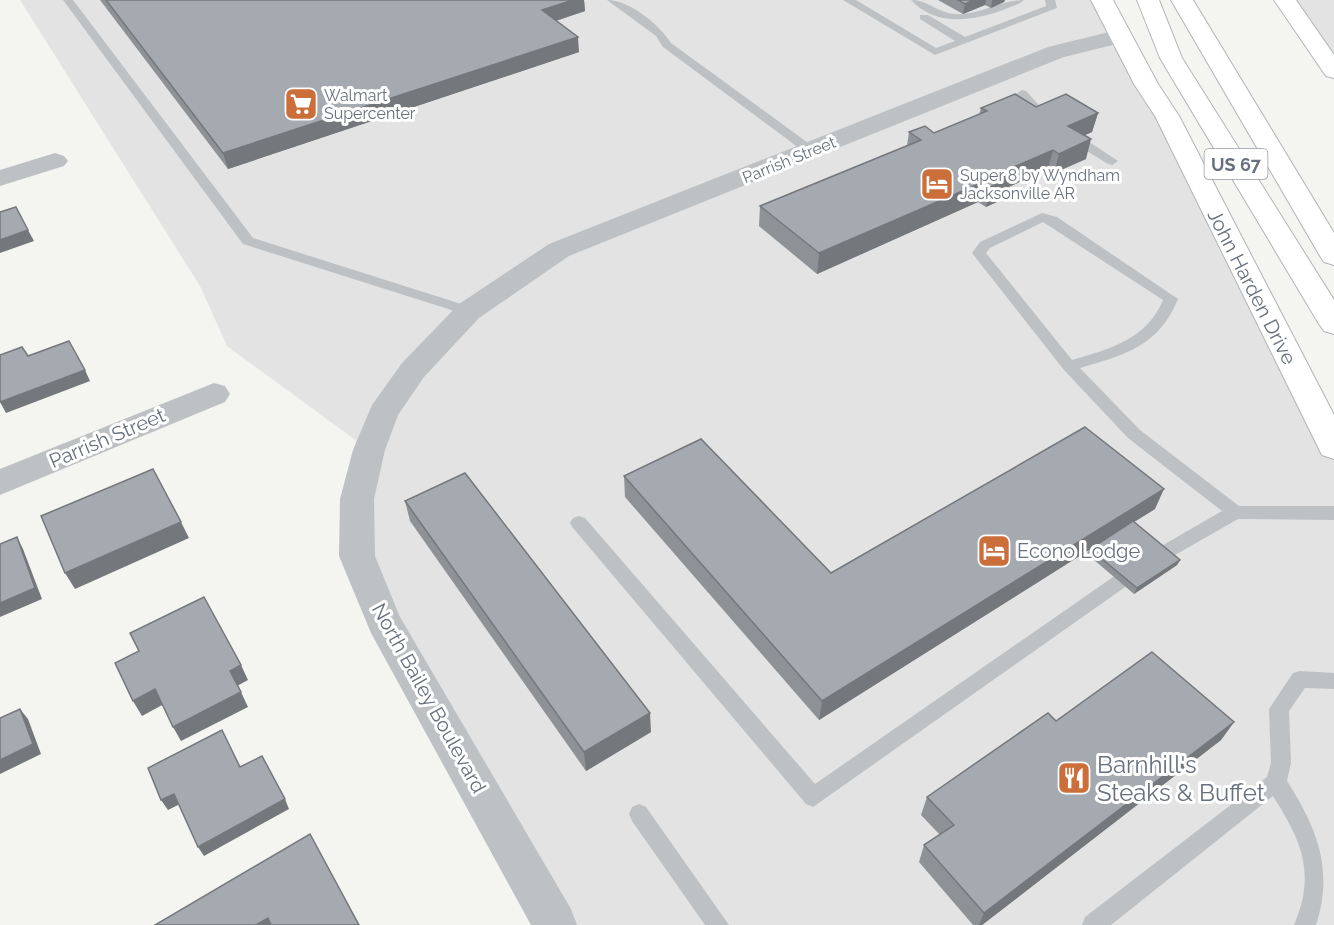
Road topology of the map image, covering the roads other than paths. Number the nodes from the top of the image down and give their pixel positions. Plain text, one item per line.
1 (68, 0) edge
2 (612, 0) edge
3 (848, 0) edge
4 (907, 0) edge
5 (916, 0) edge
6 (1019, 0) edge
7 (1050, 0) edge
8 (1102, 0) edge
9 (1130, 0) edge
10 (1148, 0) edge
11 (1182, 0) edge
12 (1285, 0) edge
13 (1121, 36) junction
14 (964, 41) junction
15 (1172, 58) junction
16 (1332, 67) edge
17 (1022, 94) dead end
18 (1046, 120) edge
19 (1076, 139) edge
20 (811, 151) junction
21 (55, 161) dead end
22 (1112, 161) dead end
23 (0, 178) edge
24 (1334, 256) edge
25 (468, 311) junction
26 (1334, 324) edge
27 (1069, 366) junction
28 (214, 394) dead end
29 (1334, 447) edge
30 (0, 483) edge
31 (1235, 512) junction
32 (1334, 513) edge
33 (579, 523) dead end
34 (1164, 553) edge
35 (1122, 580) edge
36 (1334, 681) edge
37 (1276, 782) junction
38 (639, 814) dead end
39 (555, 925) edge
40 (718, 925) edge
41 (1093, 925) edge
42 (1305, 925) edge

1 - 25 lane
2 - 20 lane
3 - 14 lane
4 - 14 lane
5 - 6 lane
7 - 14 lane
8 - 13 main road, John Harden Drive
9 - 15 main road
10 - 15 main road, US 67
11 - 24 main road, US 67
12 - 16 main road
13 - 20 street, Parrish Street
13 - 29 main road, John Harden Drive
15 - 26 main road, US 67
17 - 18 lane
19 - 22 lane
20 - 25 street, Parrish Street
21 - 23 street
25 - 39 street, North Bailey Boulevard
27 - 27 lane
27 - 31 lane
28 - 30 street, Parrish Street
31 - 32 lane
31 - 34 lane
33 - 35 lane
36 - 37 lane
37 - 41 lane
37 - 42 lane
38 - 40 lane

